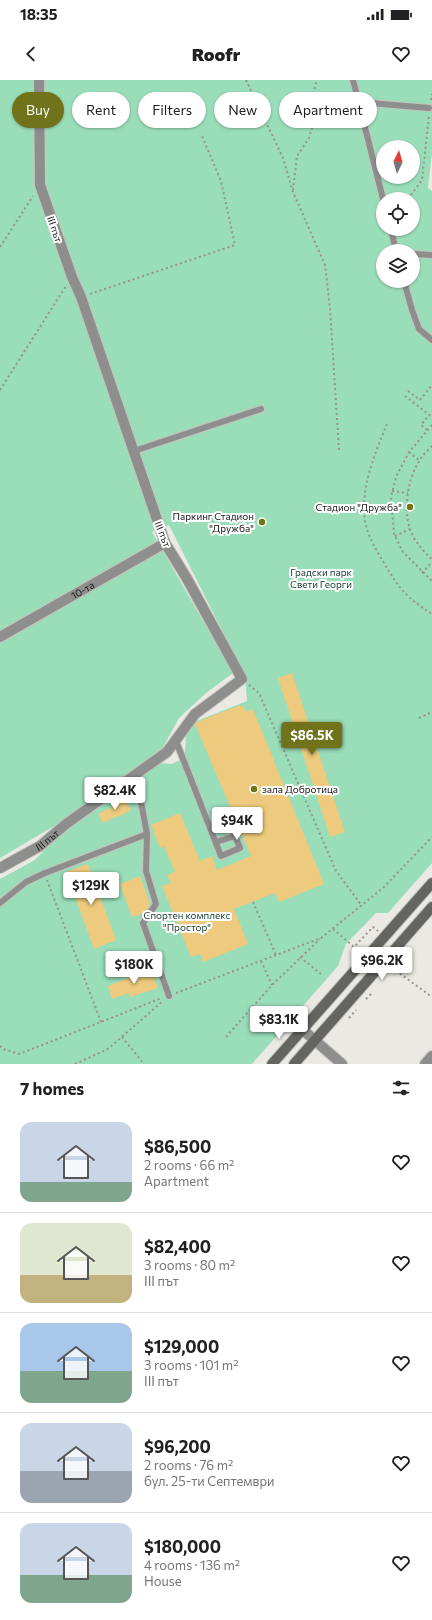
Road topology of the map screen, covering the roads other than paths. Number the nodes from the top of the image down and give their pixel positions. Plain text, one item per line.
1 (39, 80) edge
2 (353, 80) edge
3 (356, 92) edge
4 (377, 104) edge
5 (429, 108) road end
6 (365, 128) edge
7 (381, 192) edge
8 (420, 254) edge
9 (432, 254) edge
10 (406, 288) edge
11 (432, 340) edge
12 (261, 409) dead end
13 (134, 451) junction
14 (165, 543) junction
15 (0, 637) edge
16 (176, 741) junction
17 (136, 775) junction
18 (147, 834) junction
19 (216, 842) dead end
20 (0, 868) edge
21 (432, 883) edge
22 (0, 903) edge
23 (432, 907) edge
24 (169, 996) road end
25 (303, 1030) junction
26 (315, 1041) junction
27 (432, 1056) edge
28 (272, 1064) edge
29 (294, 1064) edge
30 (342, 1064) edge
31 (425, 1064) edge

1 - 13 street, ІІІ път
2 - 3 lane
4 - 5 lane
6 - 7 lane
8 - 9 lane
10 - 11 lane
12 - 13 lane
13 - 14 street, ІІІ път
14 - 15 street, 10-та
14 - 16 street, ІІІ път
16 - 17 street, ІІІ път
16 - 19 lane
17 - 18 lane
17 - 20 street, ІІІ път
18 - 22 lane
18 - 24 lane
21 - 25 main road
23 - 26 main road
25 - 26 street
25 - 28 main road
26 - 29 main road
26 - 30 street
27 - 31 street

